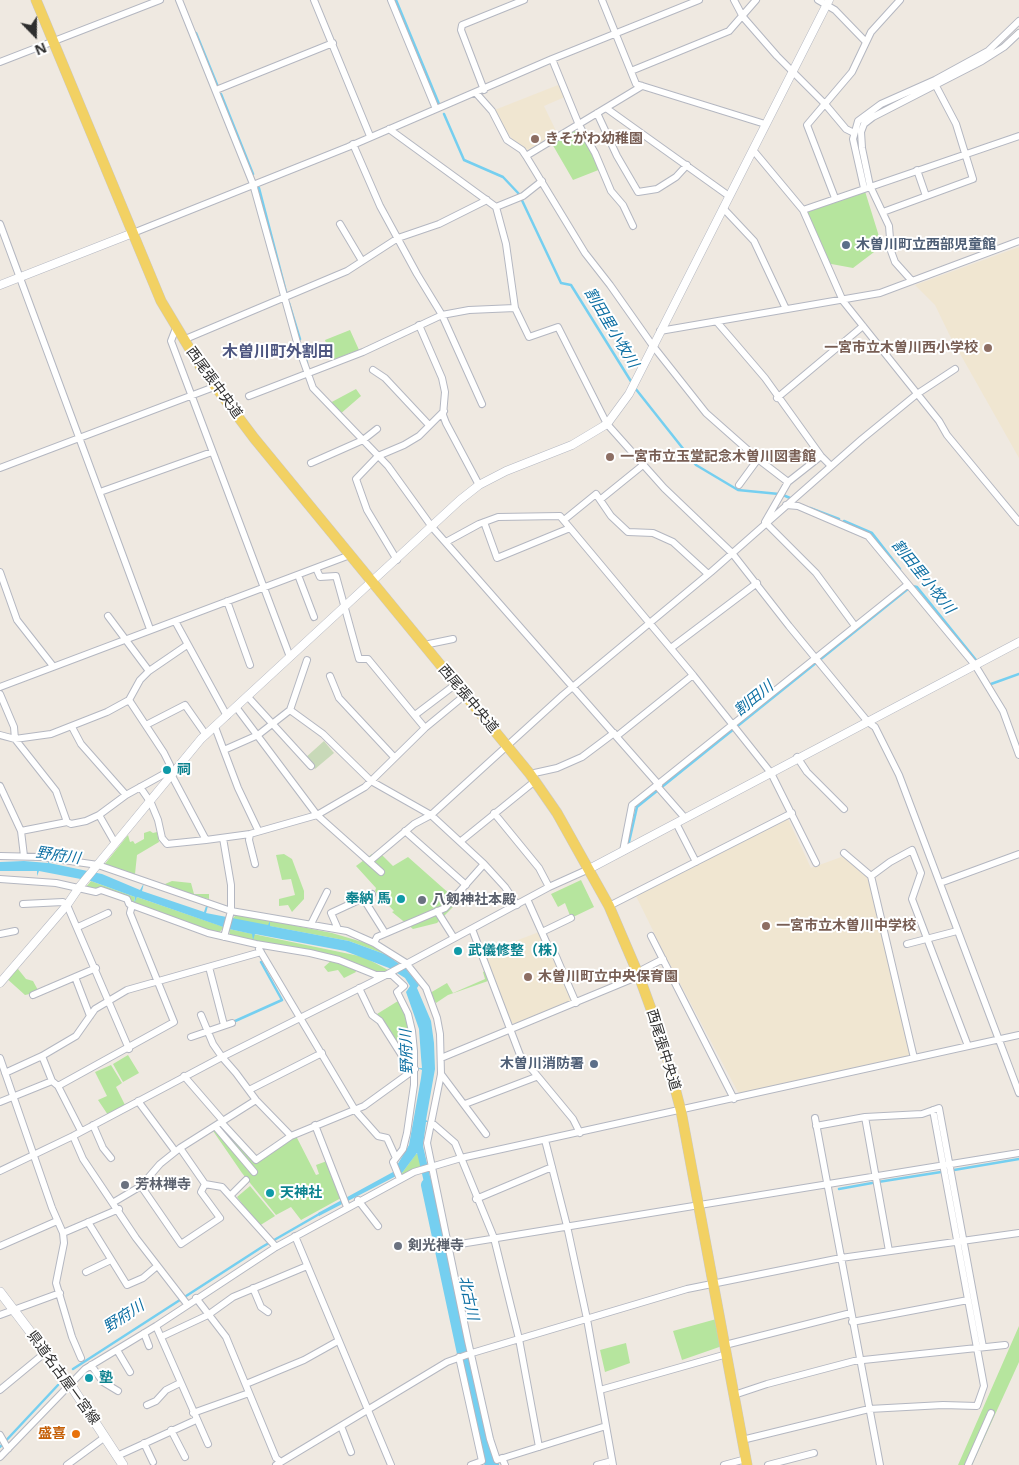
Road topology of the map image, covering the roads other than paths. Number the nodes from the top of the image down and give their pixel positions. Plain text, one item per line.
1 (36, 0) edge
2 (160, 0) edge
3 (179, 0) edge
4 (314, 0) edge
5 (391, 0) edge
6 (524, 0) edge
7 (602, 0) edge
8 (699, 0) edge
9 (734, 0) edge
10 (756, 0) edge
11 (818, 0) edge
12 (900, 0) edge
13 (828, 2) edge
14 (743, 17) junction
15 (1019, 21) edge
16 (1019, 33) edge
17 (615, 34) junction
18 (54, 42) junction
19 (866, 42) junction
20 (333, 43) junction
21 (552, 59) junction
22 (0, 62) edge
23 (631, 71) junction
24 (793, 72) junction
25 (642, 86) junction
26 (936, 86) junction
27 (216, 90) junction
28 (484, 90) junction
29 (476, 93) junction
30 (825, 104) junction
31 (606, 108) junction
32 (436, 109) junction
33 (597, 113) junction
34 (766, 124) junction
35 (579, 125) junction
36 (389, 129) junction
37 (854, 133) junction
38 (370, 136) junction
39 (1018, 138) edge
40 (353, 144) junction
41 (753, 150) junction
42 (966, 153) junction
43 (526, 156) junction
44 (687, 164) junction
45 (917, 170) junction
46 (542, 181) junction
47 (253, 184) junction
48 (867, 187) junction
49 (729, 196) junction
50 (926, 196) junction
51 (835, 198) junction
52 (487, 200) junction
53 (496, 207) junction
54 (723, 208) junction
55 (802, 210) junction
56 (883, 212) junction
57 (0, 224) edge
58 (340, 224) dead end
59 (633, 226) dead end
60 (133, 233) junction
61 (398, 238) junction
62 (1019, 241) edge
63 (362, 261) junction
64 (19, 277) junction
65 (912, 281) junction
66 (0, 285) edge
67 (284, 298) junction
68 (843, 301) junction
69 (515, 308) junction
70 (786, 309) junction
71 (442, 315) junction
72 (717, 322) junction
73 (419, 325) junction
74 (863, 326) junction
75 (176, 328) junction
76 (660, 330) junction
77 (183, 340) junction
78 (653, 346) junction
79 (956, 369) dead end
80 (373, 370) dead end
81 (306, 373) junction
82 (214, 387) junction
83 (917, 394) junction
84 (249, 396) dead end
85 (192, 397) junction
86 (777, 398) junction
87 (482, 404) dead end
88 (444, 411) junction
89 (608, 424) junction
90 (429, 425) junction
91 (377, 429) dead end
92 (80, 439) junction
93 (363, 440) junction
94 (212, 452) junction
95 (378, 456) junction
96 (821, 456) junction
97 (758, 459) junction
98 (311, 463) dead end
99 (643, 465) junction
100 (831, 466) junction
101 (0, 468) edge
102 (788, 482) junction
103 (479, 485) junction
104 (739, 485) dead end
105 (100, 492) junction
106 (601, 499) junction
107 (786, 505) junction
108 (564, 520) junction
109 (484, 522) junction
110 (765, 522) junction
111 (1019, 522) edge
112 (432, 527) junction
113 (570, 528) junction
114 (446, 542) junction
115 (732, 553) junction
116 (350, 555) junction
117 (397, 560) junction
118 (316, 568) junction
119 (0, 572) edge
120 (708, 574) junction
121 (298, 575) junction
122 (373, 582) junction
123 (757, 583) junction
124 (909, 587) junction
125 (263, 588) junction
126 (227, 601) junction
127 (346, 606) junction
128 (108, 616) dead end
129 (314, 617) dead end
130 (175, 621) junction
131 (649, 622) junction
132 (855, 626) junction
133 (150, 629) junction
134 (126, 638) junction
135 (453, 639) dead end
136 (1019, 642) edge
137 (188, 645) junction
138 (424, 645) junction
139 (671, 648) junction
140 (290, 657) junction
141 (307, 660) dead end
142 (818, 660) junction
143 (250, 665) dead end
144 (975, 665) junction
145 (53, 666) junction
146 (149, 670) junction
147 (694, 675) junction
148 (330, 676) dead end
149 (456, 684) junction
150 (0, 687) edge
151 (573, 687) junction
152 (0, 694) edge
153 (465, 695) junction
154 (248, 697) junction
155 (129, 700) junction
156 (236, 707) junction
157 (290, 710) junction
158 (226, 716) junction
159 (414, 716) junction
160 (868, 722) junction
161 (273, 724) junction
162 (146, 725) junction
163 (72, 726) junction
164 (215, 727) junction
165 (425, 728) junction
166 (734, 728) junction
167 (615, 734) junction
168 (0, 735) edge
169 (206, 735) junction
170 (258, 735) junction
171 (16, 739) junction
172 (506, 745) junction
173 (224, 750) junction
174 (1019, 755) edge
175 (394, 757) junction
176 (797, 757) junction
177 (311, 766) dead end
178 (771, 773) junction
179 (172, 776) junction
180 (532, 778) junction
181 (371, 780) junction
182 (0, 786) edge
183 (140, 787) junction
184 (659, 787) junction
185 (126, 795) junction
186 (151, 803) junction
187 (844, 808) dead end
188 (494, 813) junction
189 (792, 813) junction
190 (99, 814) junction
191 (318, 814) junction
192 (431, 815) junction
193 (685, 818) junction
194 (67, 822) junction
195 (676, 823) junction
196 (258, 830) junction
197 (405, 831) junction
198 (21, 832) junction
199 (250, 834) junction
200 (223, 838) junction
201 (206, 840) junction
202 (461, 841) junction
203 (115, 843) junction
204 (623, 850) junction
205 (844, 853) dead end
206 (1019, 854) edge
207 (0, 856) edge
208 (24, 856) junction
209 (370, 861) junction
210 (696, 862) junction
211 (816, 863) dead end
212 (255, 864) dead end
213 (484, 864) junction
214 (98, 865) junction
215 (589, 868) junction
216 (381, 872) dead end
217 (871, 876) junction
218 (0, 879) edge
219 (940, 883) junction
220 (466, 884) junction
221 (80, 886) junction
222 (549, 887) junction
223 (327, 892) dead end
224 (372, 894) dead end
225 (364, 898) junction
226 (527, 899) junction
227 (22, 904) dead end
228 (67, 905) junction
229 (132, 905) junction
230 (517, 905) junction
231 (609, 906) junction
232 (436, 911) junction
233 (230, 912) junction
234 (108, 913) dead end
235 (571, 918) dead end
236 (311, 924) junction
237 (78, 927) junction
238 (472, 928) junction
239 (338, 929) junction
240 (15, 931) dead end
241 (957, 931) junction
242 (542, 932) junction
243 (385, 933) junction
244 (0, 934) edge
245 (224, 936) junction
246 (651, 936) dead end
247 (454, 938) junction
248 (928, 938) junction
249 (256, 944) junction
250 (374, 944) junction
251 (908, 944) dead end
252 (261, 952) junction
253 (663, 960) junction
254 (404, 964) junction
255 (209, 967) junction
256 (96, 968) junction
257 (638, 974) junction
258 (384, 976) junction
259 (75, 977) junction
260 (157, 982) junction
261 (0, 983) edge
262 (359, 988) junction
263 (33, 995) dead end
264 (108, 999) junction
265 (576, 1003) junction
266 (201, 1015) dead end
267 (90, 1016) junction
268 (302, 1018) junction
269 (232, 1023) dead end
270 (224, 1025) junction
271 (510, 1030) junction
272 (207, 1031) junction
273 (1019, 1035) edge
274 (191, 1036) dead end
275 (998, 1040) junction
276 (968, 1046) junction
277 (129, 1049) junction
278 (322, 1053) junction
279 (42, 1056) junction
280 (222, 1057) junction
281 (0, 1058) edge
282 (441, 1058) junction
283 (914, 1058) junction
284 (413, 1069) junction
285 (5, 1073) junction
286 (441, 1074) junction
287 (184, 1076) junction
288 (536, 1077) junction
289 (55, 1083) junction
290 (249, 1090) junction
291 (1019, 1093) edge
292 (13, 1097) junction
293 (734, 1099) junction
294 (256, 1100) junction
295 (138, 1101) junction
296 (0, 1102) edge
297 (465, 1104) junction
298 (355, 1110) junction
299 (680, 1111) junction
300 (865, 1117) junction
301 (814, 1118) dead end
302 (220, 1123) junction
303 (432, 1123) junction
304 (93, 1125) junction
305 (315, 1125) junction
306 (816, 1126) junction
307 (81, 1131) junction
308 (580, 1132) junction
309 (486, 1134) dead end
310 (73, 1136) junction
311 (291, 1136) junction
312 (545, 1140) junction
313 (177, 1150) junction
314 (1019, 1152) edge
315 (34, 1155) junction
316 (111, 1158) dead end
317 (461, 1158) junction
318 (395, 1162) junction
319 (946, 1164) junction
320 (430, 1166) junction
321 (552, 1167) junction
322 (0, 1171) edge
323 (254, 1172) dead end
324 (876, 1176) junction
325 (400, 1177) junction
326 (246, 1180) dead end
327 (206, 1184) junction
328 (828, 1184) junction
329 (141, 1186) junction
330 (230, 1196) junction
331 (476, 1199) junction
332 (358, 1200) junction
333 (114, 1202) junction
334 (346, 1203) junction
335 (698, 1206) junction
336 (119, 1209) junction
337 (58, 1221) junction
338 (88, 1222) junction
339 (378, 1226) dead end
340 (567, 1226) junction
341 (63, 1233) junction
342 (1019, 1233) edge
343 (295, 1236) junction
344 (494, 1238) junction
345 (960, 1241) junction
346 (273, 1243) junction
347 (0, 1246) edge
348 (448, 1246) junction
349 (889, 1251) junction
350 (841, 1258) junction
351 (111, 1260) junction
352 (307, 1266) junction
353 (156, 1267) junction
354 (86, 1272) dead end
355 (714, 1283) junction
356 (253, 1288) junction
357 (0, 1292) edge
358 (60, 1293) junction
359 (196, 1298) junction
360 (968, 1300) junction
361 (184, 1301) junction
362 (15, 1311) junction
363 (268, 1312) dead end
364 (851, 1313) junction
365 (208, 1315) junction
366 (0, 1316) edge
367 (587, 1319) junction
368 (852, 1322) junction
369 (156, 1326) junction
370 (144, 1333) junction
371 (161, 1337) junction
372 (520, 1339) junction
373 (338, 1342) junction
374 (1004, 1345) dead end
375 (149, 1346) dead end
376 (980, 1347) junction
377 (726, 1349) junction
378 (117, 1350) junction
379 (46, 1352) junction
380 (471, 1353) junction
381 (460, 1357) junction
382 (81, 1358) dead end
383 (859, 1360) junction
384 (91, 1365) junction
385 (130, 1372) dead end
386 (180, 1383) junction
387 (70, 1384) junction
388 (246, 1384) junction
389 (0, 1390) edge
390 (600, 1390) junction
391 (118, 1391) dead end
392 (249, 1393) junction
393 (734, 1395) junction
394 (147, 1405) dead end
395 (368, 1408) junction
396 (869, 1409) junction
397 (991, 1414) dead end
398 (194, 1416) junction
399 (341, 1426) junction
400 (606, 1426) junction
401 (171, 1430) junction
402 (1, 1437) edge
403 (105, 1437) junction
404 (742, 1440) junction
405 (144, 1443) junction
406 (208, 1444) dead end
407 (539, 1447) junction
408 (7, 1448) junction
409 (351, 1452) dead end
410 (814, 1453) dead end
411 (117, 1456) junction
412 (0, 1457) edge
413 (185, 1457) dead end
414 (500, 1461) edge
415 (75, 1462) edge
416 (153, 1462) dead end
417 (746, 1462) edge
418 (612, 1463) edge
419 (279, 1464) edge
420 (67, 1465) edge
421 (123, 1465) edge
422 (391, 1465) edge
423 (471, 1465) edge
424 (505, 1465) edge
425 (597, 1465) edge
426 (724, 1465) edge
427 (768, 1465) edge
428 (880, 1465) edge
429 (968, 1465) edge

1 - 18 main road, 西尾張中央道
2 - 18 street
3 - 27 street
4 - 20 street
5 - 32 street
6 - 28 street
7 - 17 street
8 - 17 street
9 - 14 street
10 - 14 street
11 - 13 street
12 - 19 street
13 - 19 street
13 - 24 street
14 - 23 street
14 - 24 street
15 - 37 street
16 - 26 street
17 - 21 street
17 - 23 street
18 - 22 street
18 - 60 main road, 西尾張中央道
19 - 30 street
20 - 27 street
20 - 38 street
21 - 28 street
21 - 35 street
23 - 25 street
24 - 30 street
24 - 34 street
25 - 31 street
25 - 34 street
26 - 42 street
26 - 48 street
27 - 47 street
28 - 29 street
29 - 32 street
29 - 43 street
30 - 37 street
30 - 51 street
31 - 33 street
31 - 44 street
32 - 36 street
33 - 35 street
33 - 44 street
34 - 41 street
35 - 43 street
35 - 59 street
36 - 38 street
36 - 52 street
37 - 48 street
38 - 40 street
39 - 42 street
40 - 47 street
40 - 61 street
41 - 49 street
41 - 55 street
42 - 45 street
42 - 50 street
43 - 46 street
44 - 49 street
45 - 48 street
45 - 50 street
46 - 53 street
46 - 78 street
47 - 60 street
47 - 67 street
48 - 51 street
48 - 56 street
49 - 54 street
50 - 56 street
51 - 55 street
52 - 53 street
52 - 61 street
53 - 69 street
54 - 70 street
54 - 76 street
55 - 68 street
56 - 65 street
57 - 64 street
58 - 63 street
60 - 64 street
60 - 75 main road, 西尾張中央道
61 - 63 street
61 - 71 street
62 - 65 street
63 - 67 street
64 - 66 street
64 - 92 street
65 - 68 street
67 - 77 street
67 - 81 street
68 - 70 street
68 - 74 street
69 - 71 street
69 - 89 street
70 - 72 street
71 - 73 street
71 - 87 street
72 - 76 street
72 - 86 street
73 - 81 street
73 - 88 street
74 - 83 street
74 - 86 street
75 - 77 main road, 西尾張中央道
75 - 85 street
76 - 78 street
77 - 82 main road, 西尾張中央道
78 - 89 street
78 - 97 street
79 - 83 street
80 - 90 street
81 - 84 street
81 - 93 street
82 - 85 street
82 - 116 main road, 西尾張中央道
83 - 100 street
83 - 111 street
85 - 92 street
85 - 94 street
86 - 96 street
88 - 90 street
88 - 103 street
89 - 99 street
89 - 103 street
90 - 95 street
91 - 93 street
92 - 101 street
92 - 105 street
93 - 95 street
93 - 98 street
94 - 105 street
94 - 125 street
95 - 112 street
95 - 117 street
96 - 100 street
96 - 102 street
97 - 102 street
97 - 104 street
99 - 106 street
99 - 115 street
100 - 107 street
102 - 110 street
103 - 112 street
105 - 133 street
106 - 108 street
106 - 120 street
107 - 110 street
107 - 124 street
108 - 109 street
108 - 113 street
109 - 113 street
109 - 114 street
110 - 115 street
110 - 132 street
112 - 114 street
112 - 117 street
113 - 131 street
114 - 151 street
115 - 120 street
115 - 123 street
116 - 118 street
116 - 122 main road, 西尾張中央道
117 - 122 street
118 - 121 street
118 - 127 street
119 - 145 street
120 - 131 street
121 - 125 street
121 - 129 street
122 - 127 street
122 - 138 main road, 西尾張中央道
123 - 139 street
123 - 142 street
124 - 132 street
124 - 144 street
125 - 126 street
125 - 140 street
126 - 130 street
126 - 143 street
127 - 140 street
127 - 159 street
128 - 134 street
130 - 133 street
130 - 137 street
131 - 139 street
131 - 151 street
132 - 142 street
133 - 134 street
134 - 145 street
134 - 146 street
135 - 138 street
136 - 144 street
137 - 146 street
137 - 158 street
138 - 149 main road, 西尾張中央道
139 - 147 street
140 - 154 street
141 - 157 street
142 - 160 street
142 - 166 street
144 - 160 street
144 - 174 street
145 - 150 street
146 - 155 street
147 - 166 street
147 - 167 street
148 - 175 street
149 - 153 main road, 西尾張中央道
149 - 159 street
151 - 167 street
151 - 172 street
152 - 171 street
153 - 165 street
153 - 172 main road, 西尾張中央道
154 - 156 street
154 - 161 street
155 - 162 street
155 - 163 street
156 - 158 street
156 - 170 street
157 - 161 street
157 - 181 street
158 - 164 street
159 - 165 street
160 - 176 street
160 - 219 street
161 - 170 street
161 - 177 street
162 - 169 street
162 - 179 street
163 - 171 street
163 - 185 street
164 - 169 street
164 - 173 street
165 - 175 street
166 - 178 street
166 - 184 street
167 - 180 street
167 - 184 street
168 - 171 street
169 - 179 street
170 - 173 street
170 - 191 street
171 - 194 street
172 - 180 main road, 西尾張中央道
172 - 192 street
173 - 196 street
175 - 181 street
176 - 178 street
176 - 187 street
178 - 189 street
178 - 193 street
179 - 183 street
179 - 186 street
179 - 201 street
180 - 188 street
180 - 215 main road, 西尾張中央道
181 - 191 street
181 - 192 street
182 - 198 street
183 - 185 street
183 - 186 street
184 - 193 street
184 - 204 street
185 - 190 street
186 - 201 street
186 - 203 street
188 - 202 street
188 - 222 street
189 - 210 street
189 - 211 street
190 - 194 street
190 - 203 street
191 - 196 street
191 - 209 street
192 - 197 street
192 - 202 street
193 - 195 street
194 - 198 street
195 - 204 street
195 - 210 street
196 - 199 street
197 - 209 street
197 - 220 street
198 - 208 street
199 - 200 street
199 - 212 street
200 - 201 street
200 - 233 street
202 - 213 street
203 - 214 street
204 - 215 street
205 - 217 street
206 - 219 street
207 - 208 street
208 - 214 street
209 - 216 street
210 - 231 street
213 - 220 street
213 - 230 street
214 - 221 street
214 - 233 street
215 - 222 street
215 - 231 main road, 西尾張中央道
217 - 248 street
217 - 283 street
218 - 221 street
219 - 241 street
220 - 232 street
221 - 228 street
221 - 229 street
222 - 226 street
223 - 236 street
224 - 225 street
225 - 239 street
225 - 243 street
226 - 230 street
226 - 242 street
227 - 228 street
228 - 237 street
228 - 261 street
229 - 245 street
229 - 260 street
230 - 238 street
231 - 257 main road, 西尾張中央道
232 - 243 street
232 - 247 street
233 - 236 street
233 - 245 street
234 - 237 street
235 - 242 street
236 - 239 street
237 - 256 street
238 - 247 street
238 - 271 street
239 - 250 street
240 - 244 street
241 - 248 street
241 - 275 street
242 - 265 street
243 - 250 street
245 - 249 street
246 - 253 street
247 - 254 street
248 - 251 street
248 - 276 street
249 - 252 street
249 - 258 street
250 - 254 street
252 - 255 street
252 - 268 street
253 - 257 street
253 - 293 street
254 - 258 street
254 - 282 street
255 - 260 street
255 - 270 street
256 - 259 street
256 - 264 street
257 - 265 street
257 - 299 main road, 西尾張中央道
258 - 262 street
258 - 284 street
259 - 263 street
259 - 267 street
260 - 264 street
260 - 277 street
262 - 268 street
262 - 284 street
264 - 267 street
264 - 277 street
265 - 271 street
266 - 272 street
267 - 279 street
268 - 278 street
268 - 280 street
269 - 270 street
270 - 272 street
271 - 282 street
271 - 288 street
272 - 274 street
272 - 280 street
273 - 275 street
275 - 276 street
275 - 291 street
276 - 283 street
277 - 289 street
278 - 290 street
278 - 298 street
279 - 285 street
279 - 289 street
280 - 287 street
280 - 290 street
281 - 285 street
282 - 286 street
283 - 293 street
284 - 298 street
284 - 318 street
285 - 292 street
286 - 297 street
286 - 303 street
287 - 295 street
287 - 302 street
288 - 297 street
288 - 308 street
289 - 292 street
289 - 307 street
290 - 294 street
292 - 296 street
292 - 315 street
293 - 299 street
294 - 302 street
294 - 311 street
295 - 304 street
295 - 313 street
297 - 309 street
298 - 305 street
298 - 318 street
299 - 308 street
299 - 335 main road, 西尾張中央道
300 - 306 street
300 - 319 street
300 - 324 street
301 - 306 street
302 - 311 street
302 - 313 street
302 - 323 street
303 - 317 street
303 - 320 street
304 - 307 street
304 - 316 street
305 - 311 street
305 - 334 street
306 - 328 street
307 - 310 street
308 - 312 street
310 - 315 street
310 - 333 street
312 - 317 street
312 - 321 street
313 - 327 street
313 - 329 street
314 - 319 street
315 - 322 street
315 - 337 street
317 - 320 street
317 - 331 street
318 - 325 street
319 - 324 street
319 - 345 street
320 - 325 street
320 - 348 street
321 - 331 street
321 - 340 street
324 - 328 street
324 - 349 street
325 - 332 street
326 - 330 street
327 - 329 street
327 - 330 street
328 - 335 street
328 - 350 street
329 - 333 street
330 - 346 street
331 - 344 street
332 - 334 street
332 - 339 street
333 - 336 street
334 - 343 street
335 - 340 street
335 - 355 main road, 西尾張中央道
336 - 338 street
336 - 353 street
337 - 341 street
337 - 347 street
338 - 341 street
338 - 351 street
340 - 344 street
340 - 367 street
341 - 358 street
342 - 345 street
343 - 346 street
343 - 352 street
344 - 348 street
344 - 372 street
345 - 349 street
345 - 360 street
345 - 376 street
346 - 359 street
348 - 380 street
349 - 350 street
350 - 355 street
350 - 364 street
351 - 353 street
351 - 354 street
352 - 356 street
352 - 373 street
353 - 361 street
355 - 367 street
355 - 377 main road, 西尾張中央道
356 - 363 street
356 - 365 street
357 - 362 main road, 県道名古屋一宮線
358 - 362 street
358 - 382 street
359 - 361 street
359 - 365 street
360 - 368 street
360 - 376 street
361 - 369 street
362 - 366 street
362 - 379 main road, 県道名古屋一宮線
364 - 368 street
364 - 377 street
365 - 371 street
365 - 388 street
367 - 372 street
367 - 390 street
368 - 383 street
369 - 370 street
369 - 371 street
370 - 375 street
370 - 378 street
371 - 386 street
372 - 380 street
372 - 407 street
373 - 388 street
373 - 395 street
374 - 376 street
376 - 383 street
376 - 396 street
377 - 390 street
377 - 393 main road, 西尾張中央道
378 - 384 street
378 - 385 street
379 - 387 main road, 県道名古屋一宮線
379 - 389 street
380 - 381 street
380 - 414 street
381 - 395 street
381 - 423 street
383 - 393 street
383 - 396 street
384 - 387 street
384 - 391 street
386 - 394 street
386 - 398 street
387 - 403 main road, 県道名古屋一宮線
387 - 408 street
388 - 392 street
390 - 400 street
392 - 398 street
392 - 419 street
393 - 404 main road, 西尾張中央道
395 - 399 street
395 - 422 street
396 - 404 street
396 - 428 street
397 - 429 street
398 - 401 street
398 - 406 street
399 - 409 street
399 - 419 street
400 - 407 street
400 - 418 street
401 - 405 street
401 - 413 street
402 - 408 street
403 - 411 main road, 県道名古屋一宮線
403 - 415 street
404 - 417 main road, 西尾張中央道
405 - 411 street
405 - 416 street
407 - 414 street
408 - 412 street
410 - 427 street
411 - 421 main road, 県道名古屋一宮線
414 - 424 street
415 - 420 street
417 - 426 street
418 - 425 street

